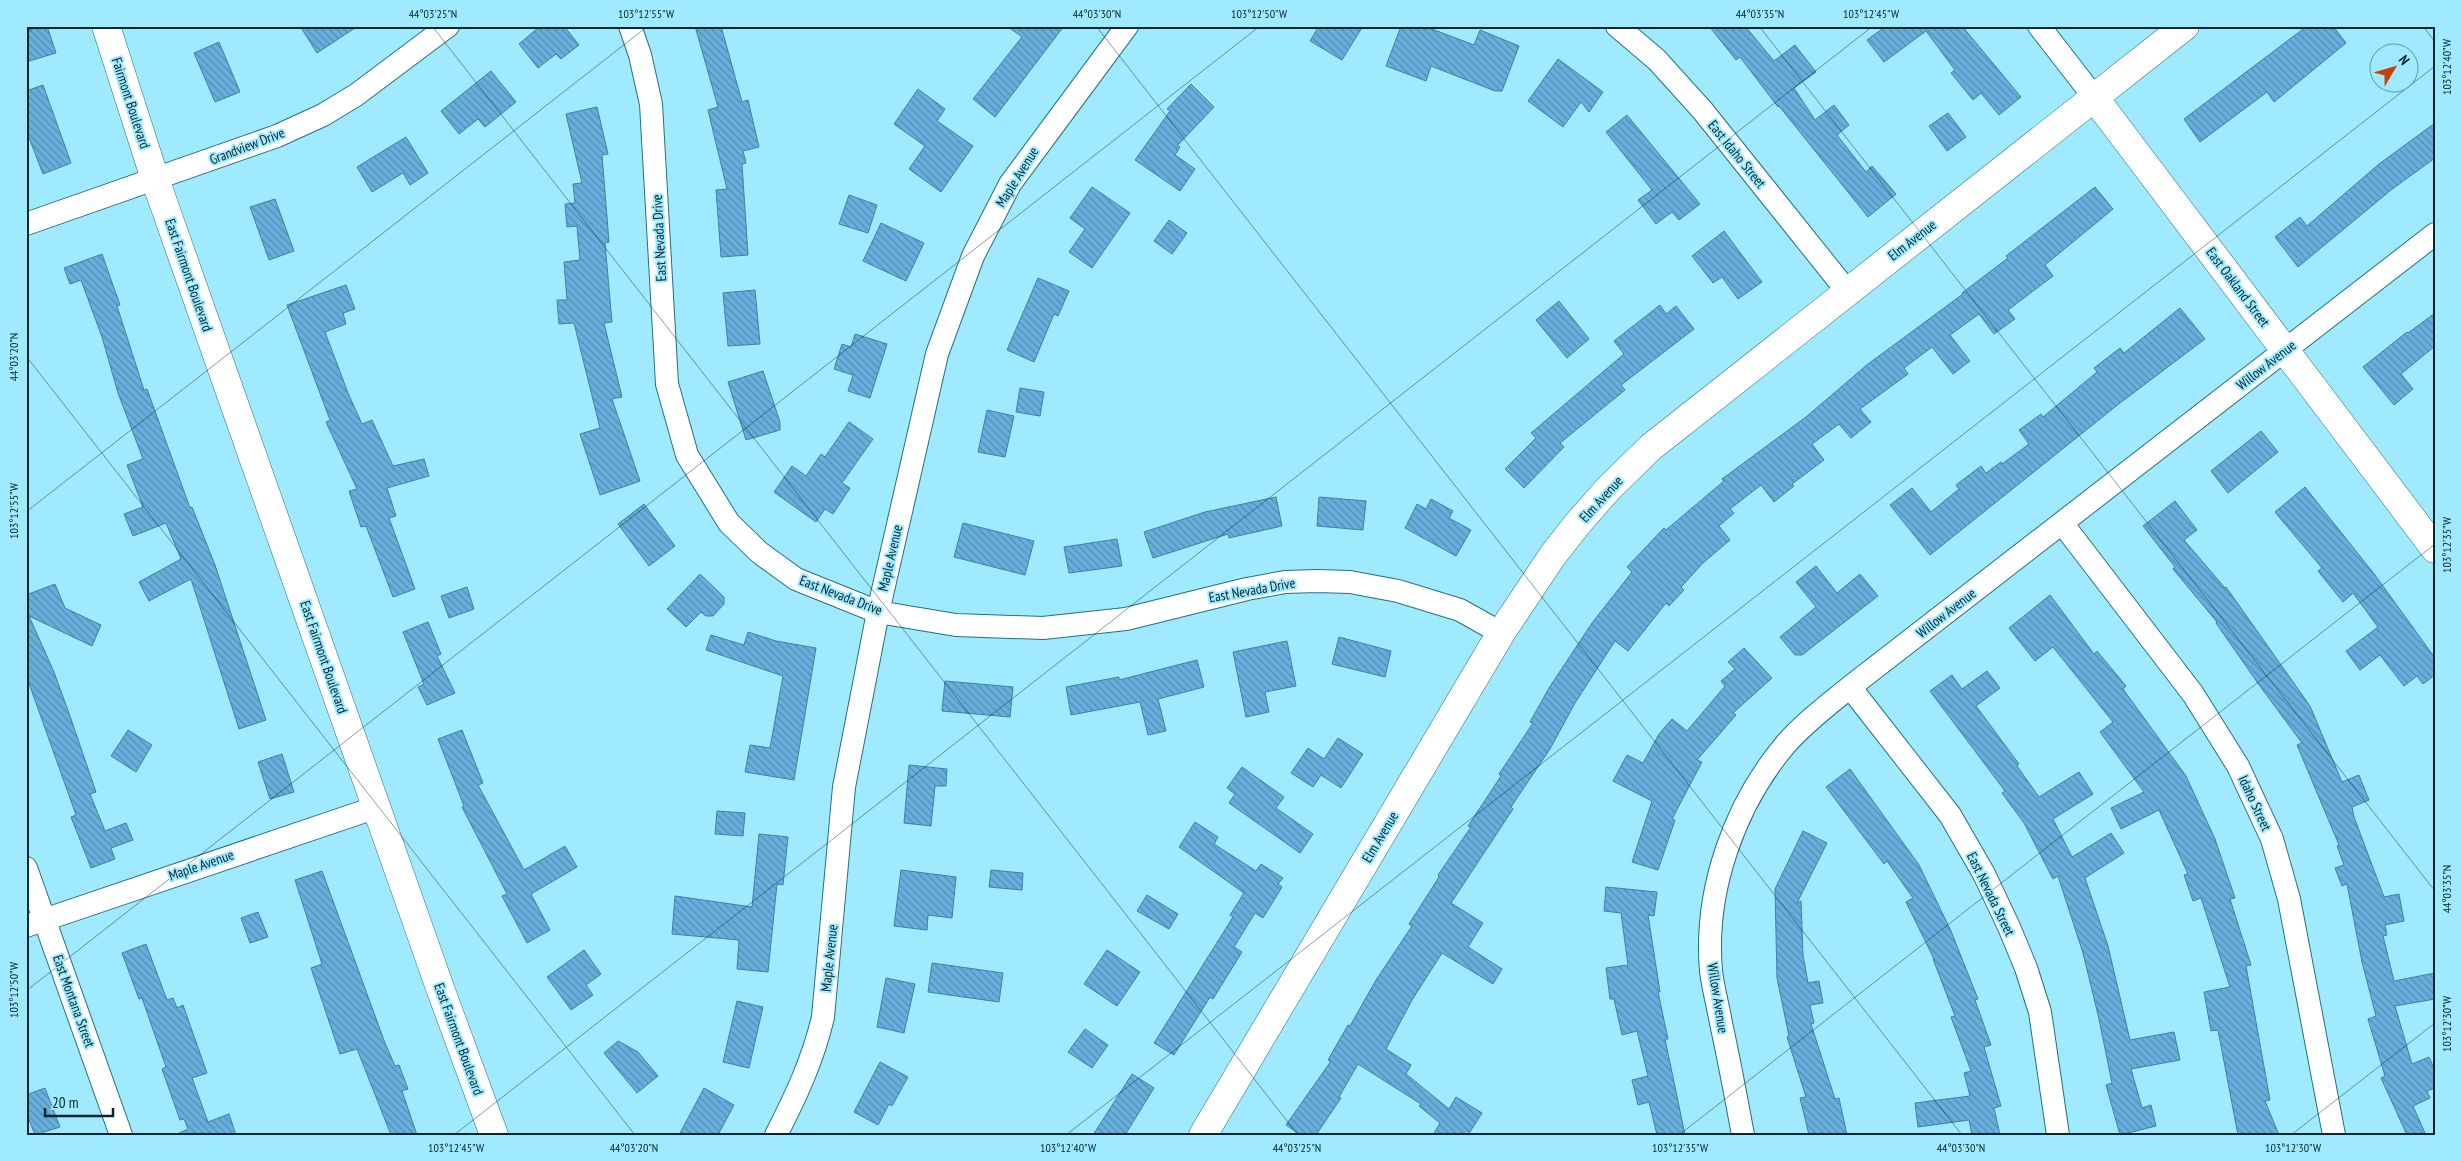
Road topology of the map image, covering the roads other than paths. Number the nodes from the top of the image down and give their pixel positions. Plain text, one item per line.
1 (106, 26) edge
2 (448, 26) edge
3 (630, 26) edge
4 (1127, 26) edge
5 (1617, 26) edge
6 (2039, 26) edge
7 (2185, 26) edge
8 (2094, 97) junction
9 (155, 179) junction
10 (26, 224) edge
11 (2435, 234) edge
12 (1847, 292) junction
13 (2285, 350) junction
14 (2062, 523) junction
15 (2435, 549) edge
16 (878, 612) junction
17 (1501, 633) junction
18 (1850, 687) junction
19 (377, 806) junction
20 (26, 868) edge
21 (35, 922) edge
22 (121, 1135) edge
23 (494, 1135) edge
24 (776, 1135) edge
25 (1203, 1135) edge
26 (1744, 1135) edge
27 (2058, 1135) edge
28 (2334, 1135) edge

1 - 9 street, Fairmont Boulevard
2 - 9 street, Grandview Drive
3 - 16 street, East Nevada Drive
4 - 16 street, Maple Avenue
5 - 12 street, East Idaho Street
6 - 8 street, East Oakland Street
7 - 8 street, Elm Avenue
8 - 12 street, Elm Avenue
8 - 13 street, East Oakland Street
9 - 10 street, Grandview Drive
9 - 19 street, East Fairmont Boulevard
11 - 13 street, Willow Avenue
12 - 17 street, Elm Avenue
13 - 14 street, Willow Avenue
13 - 15 street, East Oakland Street
14 - 18 street, Willow Avenue
14 - 28 street, Idaho Street
16 - 17 street, East Nevada Drive
16 - 24 street, Maple Avenue
17 - 25 street, Elm Avenue
18 - 26 street, Willow Avenue
18 - 27 street, East Nevada Street
19 - 21 street, Maple Avenue
19 - 23 street, East Fairmont Boulevard
20 - 21 street, East Montana Street
21 - 22 street, East Montana Street

